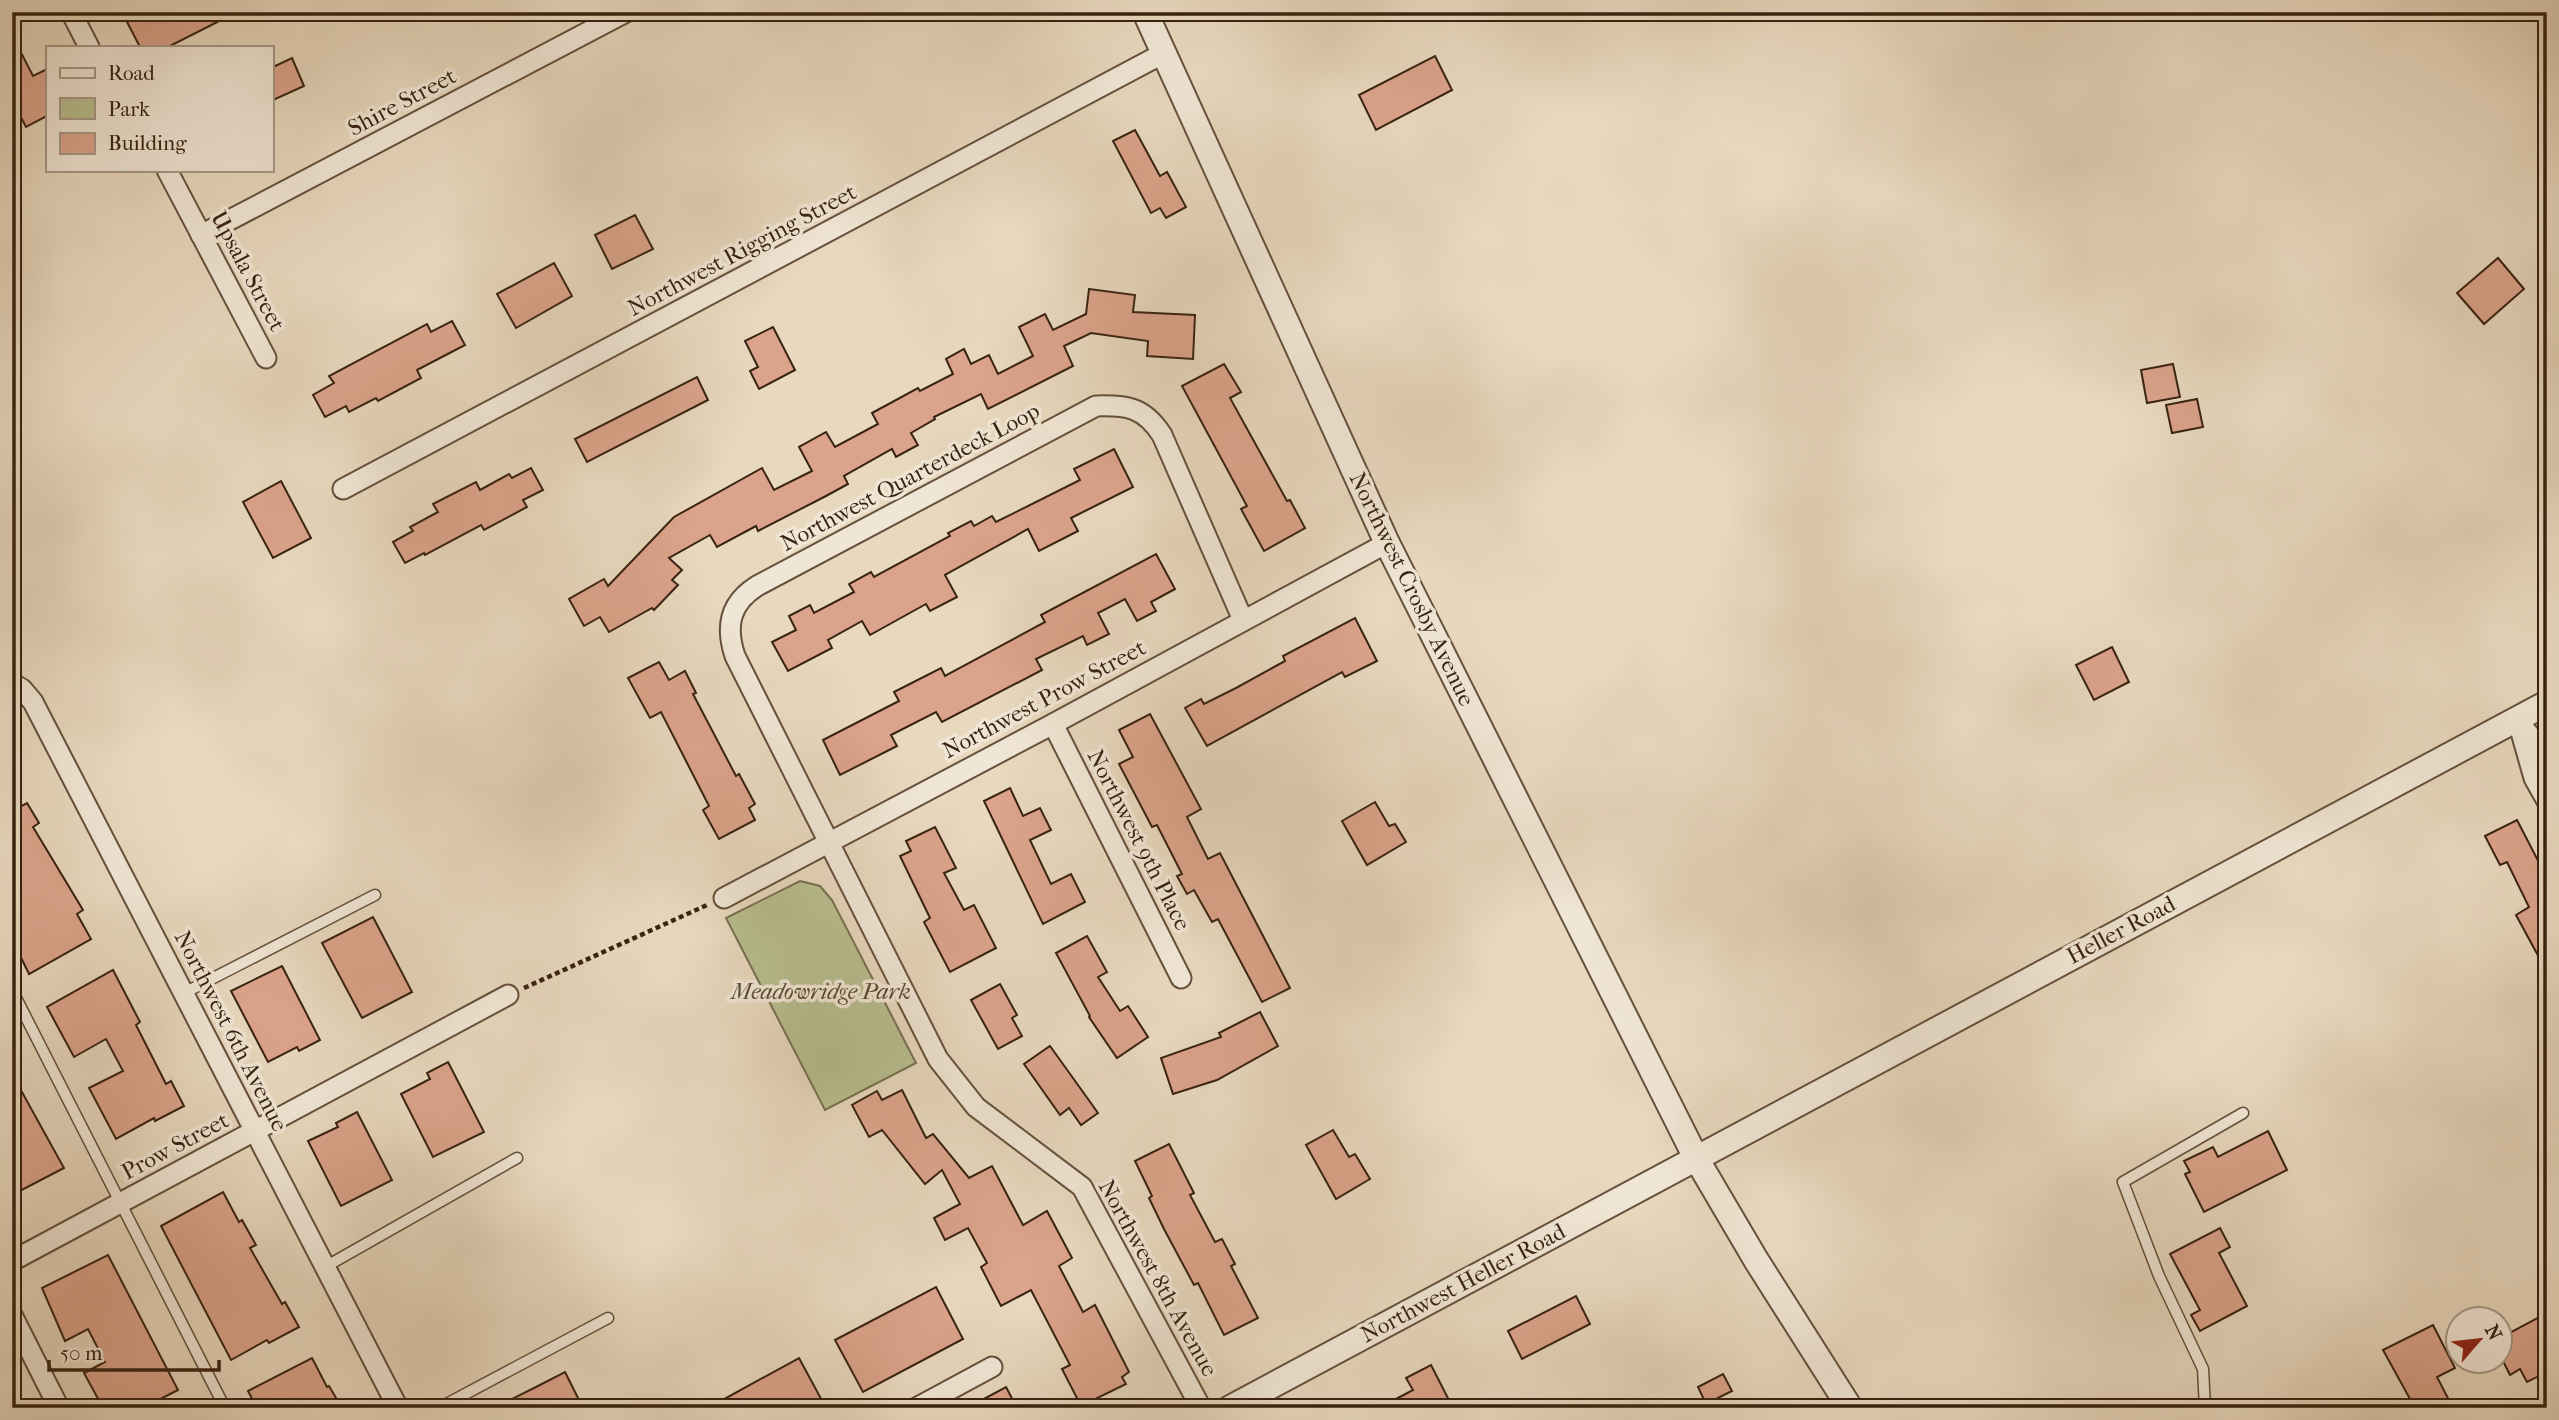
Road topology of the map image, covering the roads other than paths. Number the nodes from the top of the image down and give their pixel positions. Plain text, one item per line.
1 (71, 12) edge
2 (626, 12) edge
3 (1145, 12) edge
4 (88, 46) edge
5 (1164, 53) junction
6 (168, 172) edge
7 (201, 235) junction
8 (266, 358) dead end
9 (343, 489) dead end
10 (1387, 543) junction
11 (1242, 620) junction
12 (12, 683) edge
13 (2547, 704) edge
14 (2516, 718) junction
15 (1053, 724) junction
16 (2547, 756) edge
17 (2547, 801) edge
18 (829, 841) junction
19 (375, 895) dead end
20 (724, 898) road end
21 (1181, 978) dead end
22 (12, 990) edge
23 (184, 993) junction
24 (508, 995) road end
25 (2243, 1113) dead end
26 (255, 1131) junction
27 (517, 1158) dead end
28 (1696, 1158) junction
29 (121, 1203) junction
30 (12, 1261) edge
31 (325, 1267) junction
32 (12, 1315) edge
33 (608, 1318) dead end
34 (992, 1367) dead end
35 (59, 1408) edge
36 (225, 1408) edge
37 (398, 1408) edge
38 (439, 1408) edge
39 (916, 1408) edge
40 (1201, 1408) edge
41 (1230, 1408) edge
42 (1850, 1408) edge
43 (2205, 1408) edge

1 - 4 street
2 - 7 street, Shire Street
3 - 5 street, Northwest Crosby Avenue
5 - 9 street, Northwest Rigging Street
5 - 10 street, Northwest Crosby Avenue
6 - 7 street, Upsala Street
7 - 8 street, Upsala Street
10 - 11 street, Northwest Prow Street
10 - 28 street, Northwest Crosby Avenue
11 - 15 street, Northwest Prow Street
11 - 18 street, Northwest Quarterdeck Loop
12 - 23 street, Northwest 6th Avenue
13 - 14 street, Heller Road
14 - 16 street
14 - 17 street
14 - 28 street, Heller Road
15 - 18 street, Northwest Prow Street
15 - 21 street, Northwest 9th Place
18 - 20 street, Northwest Prow Street
18 - 40 street, Northwest 8th Avenue
19 - 23 lane
22 - 29 lane
23 - 26 street, Northwest 6th Avenue
24 - 26 street, Prow Street
25 - 43 lane
26 - 29 street, Prow Street
26 - 31 street, Northwest 6th Avenue
27 - 31 lane
28 - 41 street, Northwest Heller Road
28 - 42 street, Northwest Crosby Avenue
29 - 30 street, Prow Street
29 - 36 lane
31 - 37 street, Northwest 6th Avenue
32 - 35 street
33 - 38 lane
34 - 39 street

